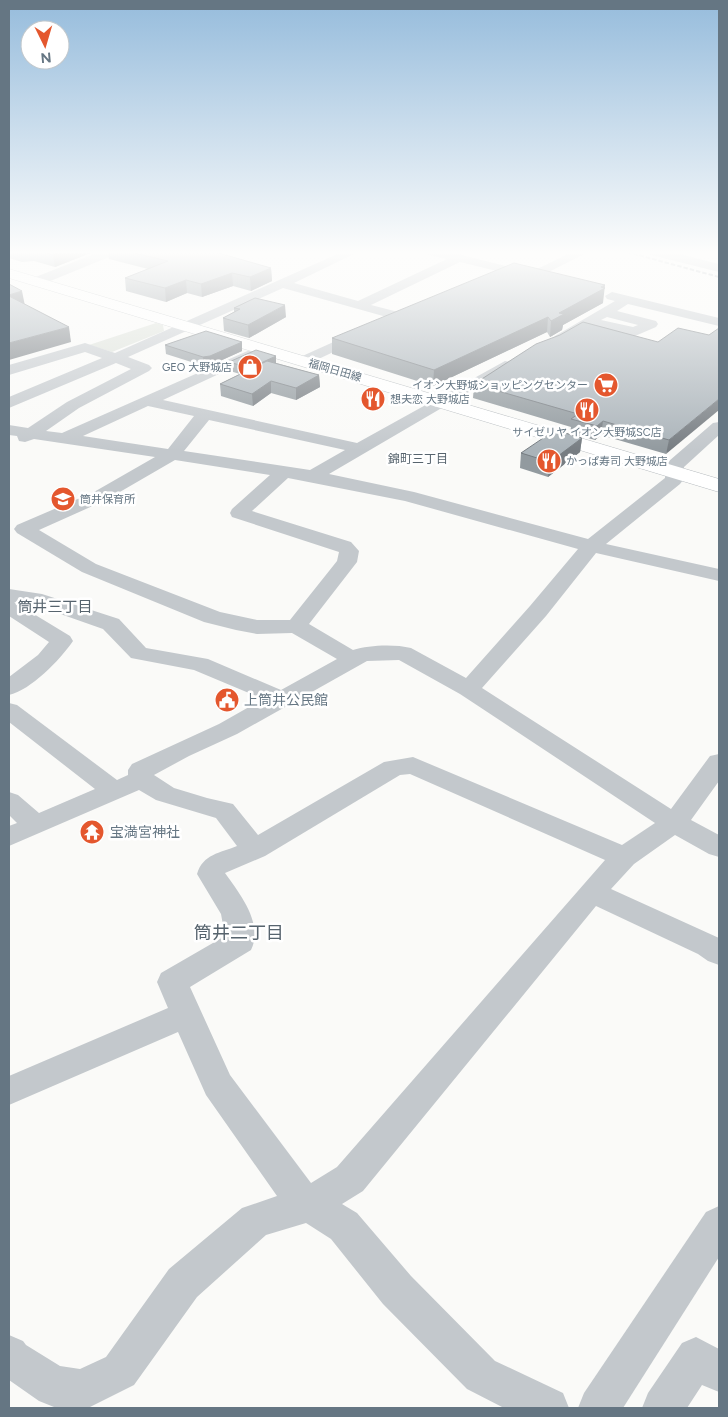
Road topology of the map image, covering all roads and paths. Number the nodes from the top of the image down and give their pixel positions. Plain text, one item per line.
1 (159, 318) edge
2 (206, 318) edge
3 (400, 318) edge
4 (595, 318) edge
5 (631, 318) edge
6 (704, 318) edge
7 (589, 322) junction
8 (719, 322) edge
9 (385, 324) edge
10 (188, 327) junction
11 (369, 331) edge
12 (545, 345) edge
13 (263, 348) junction
14 (516, 358) edge
15 (116, 359) junction
16 (303, 361) junction
17 (9, 370) edge
18 (147, 401) junction
19 (444, 402) junction
20 (9, 403) edge
21 (206, 414) junction
22 (9, 430) edge
23 (30, 434) junction
24 (716, 434) edge
25 (66, 438) junction
26 (9, 447) edge
27 (359, 448) junction
28 (172, 455) junction
29 (283, 473) junction
30 (676, 474) junction
31 (313, 476) junction
32 (719, 486) edge
33 (592, 546) junction
34 (719, 575) edge
35 (9, 595) edge
36 (9, 607) edge
37 (296, 626) junction
38 (353, 659) junction
39 (9, 688) edge
40 (468, 689) junction
41 (282, 699) junction
42 (9, 710) edge
43 (719, 762) edge
44 (142, 779) junction
45 (113, 790) junction
46 (9, 800) edge
47 (674, 823) junction
48 (36, 825) junction
49 (9, 837) edge
50 (719, 847) edge
51 (255, 848) junction
52 (624, 857) junction
53 (592, 892) junction
54 (719, 953) edge
55 (186, 1014) junction
56 (9, 1091) edge
57 (310, 1205) junction
58 (719, 1224) edge
59 (9, 1355) edge
60 (719, 1372) edge
61 (548, 1408) edge
62 (599, 1408) edge
63 (663, 1408) edge

1 - 10 main road, 福岡日田線
2 - 10 street
3 - 9 street
4 - 7 street
5 - 7 street
6 - 8 street
7 - 12 street
10 - 13 main road, 福岡日田線
10 - 15 street
11 - 16 street
13 - 16 main road, 福岡日田線
13 - 18 street
14 - 19 street
15 - 17 street
15 - 20 street
15 - 23 street
16 - 19 main road, 福岡日田線
18 - 21 street
18 - 25 street
19 - 27 street
19 - 30 main road, 福岡日田線
21 - 27 street
21 - 28 street
22 - 23 street
23 - 25 street
23 - 26 street
24 - 30 street
25 - 28 street
27 - 31 street
28 - 29 street
28 - 37 street
29 - 31 street
29 - 37 street
30 - 32 main road, 福岡日田線
30 - 33 street
31 - 33 street
33 - 34 street
33 - 40 street
35 - 41 street
36 - 39 street
37 - 38 street
38 - 40 street
38 - 41 street
40 - 47 street
41 - 44 street
42 - 45 street
43 - 47 street
44 - 45 street
44 - 51 street
45 - 48 street
46 - 48 street
47 - 50 street
47 - 52 street
48 - 49 street
51 - 52 street
51 - 55 street
52 - 53 street
53 - 54 street
53 - 57 street
55 - 56 street
55 - 57 street
57 - 59 street
57 - 61 street
58 - 62 street
60 - 63 street

